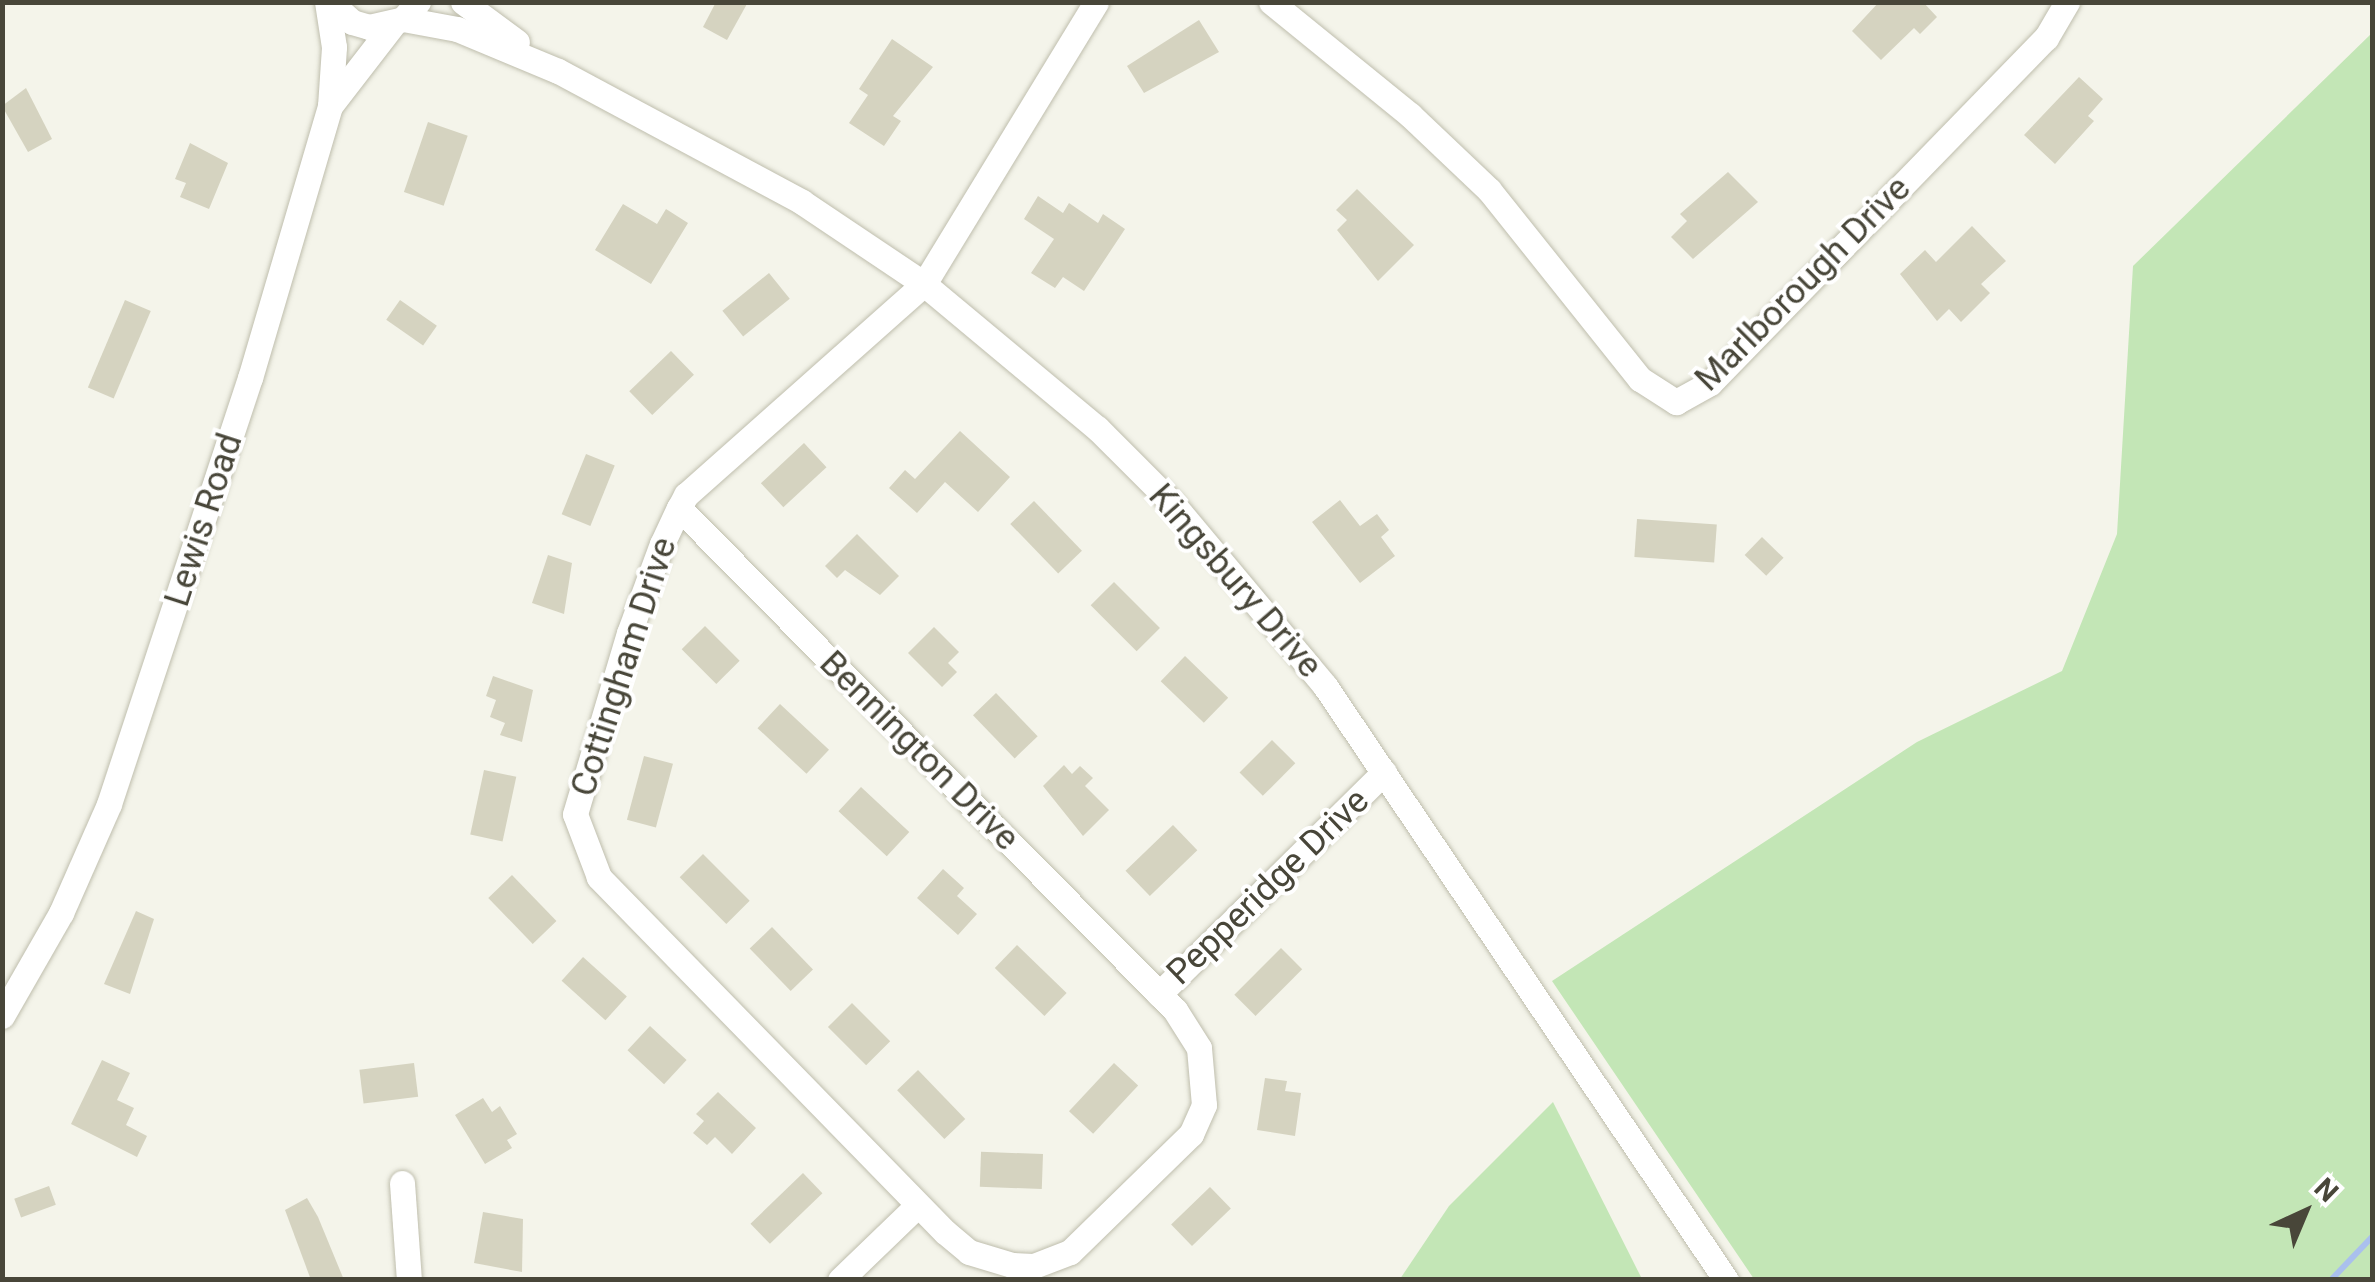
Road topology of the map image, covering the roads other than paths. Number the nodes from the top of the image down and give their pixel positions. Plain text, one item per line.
1 (328, 2) edge
2 (463, 2) edge
3 (1096, 2) edge
4 (1272, 2) edge
5 (2067, 2) edge
6 (406, 14) edge
7 (558, 71) junction
8 (330, 106) junction
9 (924, 284) junction
10 (679, 508) junction
11 (1384, 772) junction
12 (1159, 994) junction
13 (2, 1016) edge
14 (402, 1184) dead end
15 (918, 1205) junction
16 (409, 1280) edge
17 (840, 1280) edge
18 (1726, 1280) edge

1 - 6 street, Kingsbury Drive
1 - 8 street, Lewis Road
2 - 7 street, Kingsbury Drive
3 - 9 street
4 - 5 street, Marlborough Drive
6 - 7 street, Kingsbury Drive
6 - 8 street
7 - 9 street, Kingsbury Drive
8 - 13 street, Lewis Road
9 - 10 street, Cottingham Drive
9 - 11 street, Kingsbury Drive
10 - 12 street, Bennington Drive
10 - 15 street, Cottingham Drive
11 - 12 street, Pepperidge Drive
11 - 18 street, Kingsbury Drive
12 - 15 street, Pepperidge Drive
14 - 16 street
15 - 17 street

